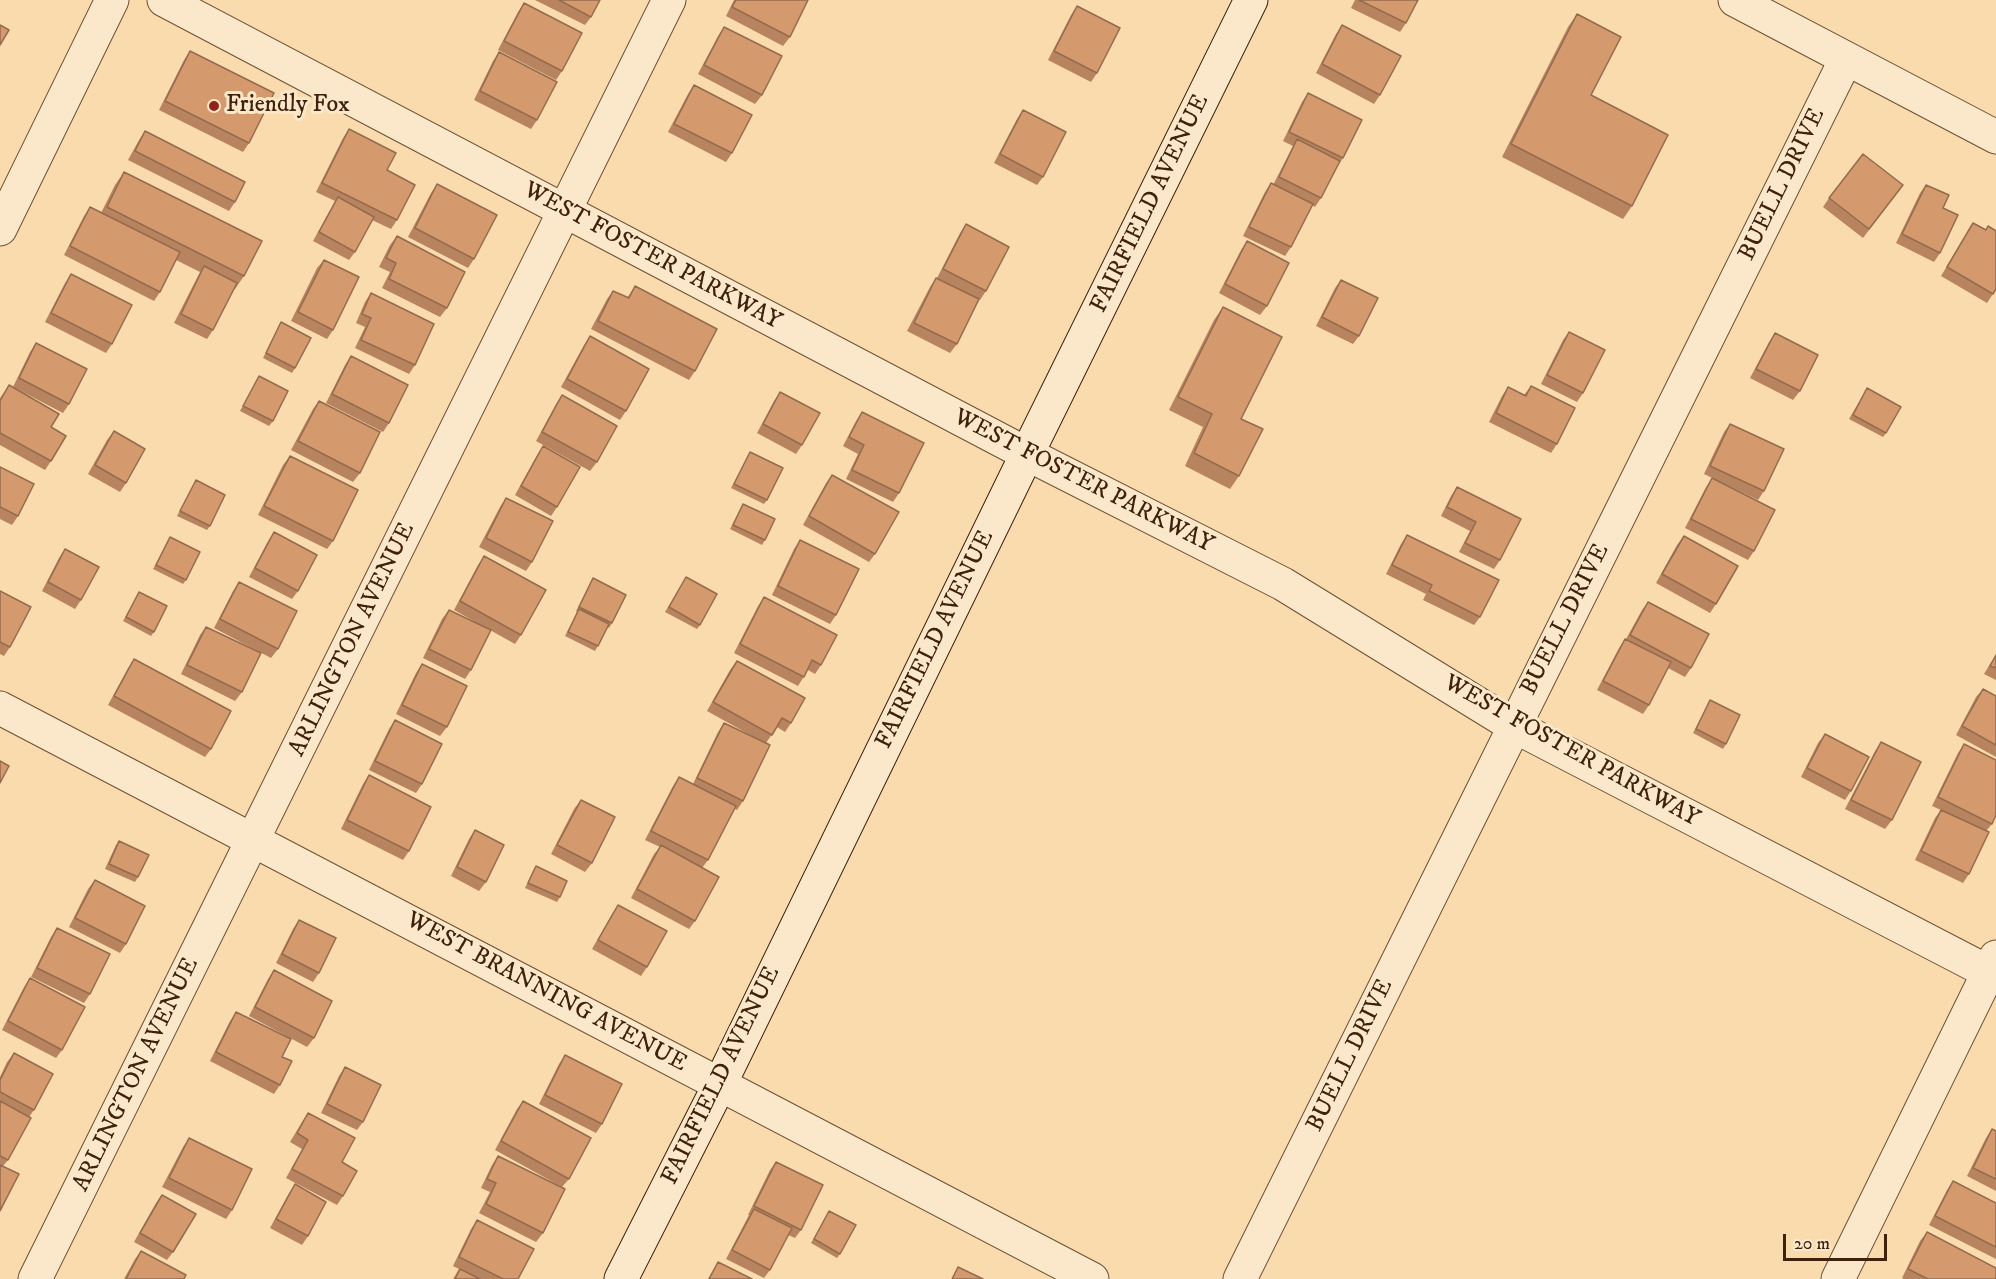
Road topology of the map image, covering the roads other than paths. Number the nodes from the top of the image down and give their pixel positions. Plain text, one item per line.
1 (112, 0) edge
2 (164, 0) edge
3 (669, 0) edge
4 (1251, 0) edge
5 (1736, 0) edge
6 (1846, 59) junction
7 (1996, 137) edge
8 (564, 211) junction
9 (0, 229) edge
10 (1027, 454) junction
11 (0, 708) edge
12 (1514, 726) junction
13 (254, 840) junction
14 (1994, 968) edge
15 (720, 1084) junction
16 (35, 1279) edge
17 (621, 1279) edge
18 (1092, 1279) edge
19 (1240, 1279) edge
20 (1838, 1279) edge

1 - 9 street
2 - 8 street, WEST FOSTER PARKWAY
3 - 8 street, ARLINGTON AVENUE
4 - 10 street, FAIRFIELD AVENUE
5 - 6 street
6 - 7 street
6 - 12 street, BUELL DRIVE
8 - 10 street, WEST FOSTER PARKWAY
8 - 13 street, ARLINGTON AVENUE
10 - 12 street, WEST FOSTER PARKWAY
10 - 15 street, FAIRFIELD AVENUE
11 - 13 street, WEST BRANNING AVENUE
12 - 14 street, WEST FOSTER PARKWAY
12 - 19 street, BUELL DRIVE
13 - 15 street, WEST BRANNING AVENUE
13 - 16 street, ARLINGTON AVENUE
14 - 20 street
15 - 17 street, FAIRFIELD AVENUE
15 - 18 street, WEST BRANNING AVENUE

